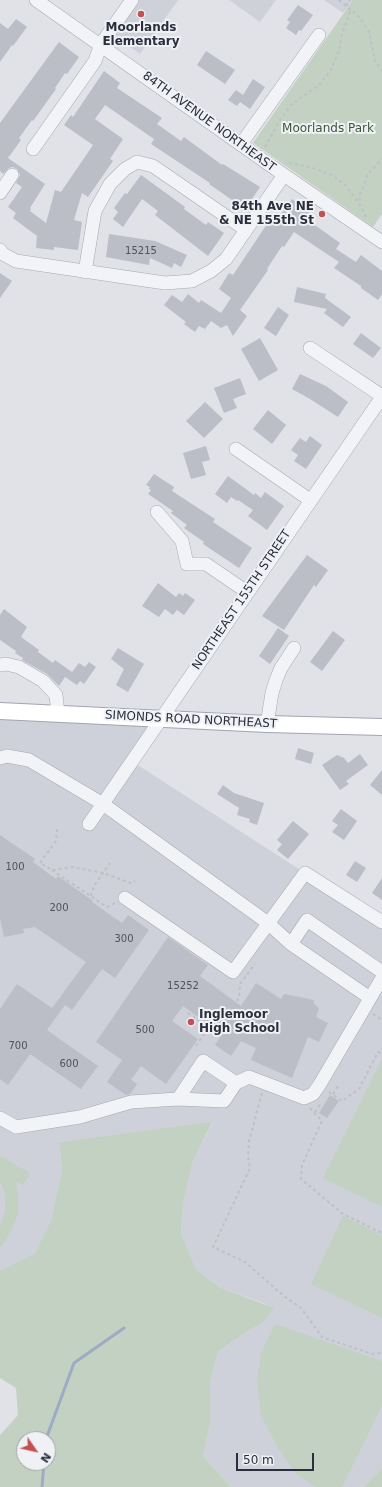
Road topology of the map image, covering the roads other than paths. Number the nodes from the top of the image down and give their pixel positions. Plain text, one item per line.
1 (36, 0) edge
2 (132, 0) edge
3 (319, 35) dead end
4 (101, 44) junction
5 (243, 140) junction
6 (33, 149) dead end
7 (12, 175) dead end
8 (284, 175) junction
9 (0, 193) edge
10 (246, 230) junction
11 (381, 240) edge
12 (0, 250) edge
13 (86, 272) junction
14 (310, 348) dead end
15 (382, 397) edge
16 (236, 449) dead end
17 (310, 500) junction
18 (157, 512) dead end
19 (247, 592) junction
20 (294, 648) dead end
21 (0, 665) edge
22 (0, 711) edge
23 (58, 714) junction
24 (160, 719) junction
25 (267, 724) junction
26 (382, 727) edge
27 (0, 758) edge
28 (103, 804) junction
29 (89, 824) dead end
30 (125, 898) road end
31 (382, 922) edge
32 (268, 923) junction
33 (291, 944) junction
34 (382, 972) edge
35 (382, 978) edge
36 (370, 998) junction
37 (236, 1083) junction
38 (178, 1099) junction
39 (0, 1118) edge

1 - 4 street, 84TH AVENUE NORTHEAST
2 - 4 street
3 - 5 street
4 - 5 street, 84TH AVENUE NORTHEAST
4 - 6 street
5 - 8 street, 84TH AVENUE NORTHEAST
7 - 9 street
8 - 10 street
8 - 11 street, 84TH AVENUE NORTHEAST
10 - 13 street
10 - 13 street
12 - 13 street
14 - 15 street
15 - 17 street, NORTHEAST 155TH STREET
16 - 17 street
17 - 19 street, NORTHEAST 155TH STREET
18 - 19 street
19 - 24 street, NORTHEAST 155TH STREET
20 - 25 street
21 - 23 street
22 - 23 main road, SIMONDS ROAD NORTHEAST
23 - 24 main road, SIMONDS ROAD NORTHEAST
24 - 25 main road, SIMONDS ROAD NORTHEAST
24 - 28 street, NORTHEAST 155TH STREET
25 - 26 main road, SIMONDS ROAD NORTHEAST
27 - 28 street
28 - 29 street, NORTHEAST 155TH STREET
28 - 32 street
30 - 32 street
31 - 32 street
32 - 33 street
33 - 34 street
33 - 36 street
35 - 36 street
36 - 37 street
37 - 38 street
37 - 38 street
38 - 39 street

